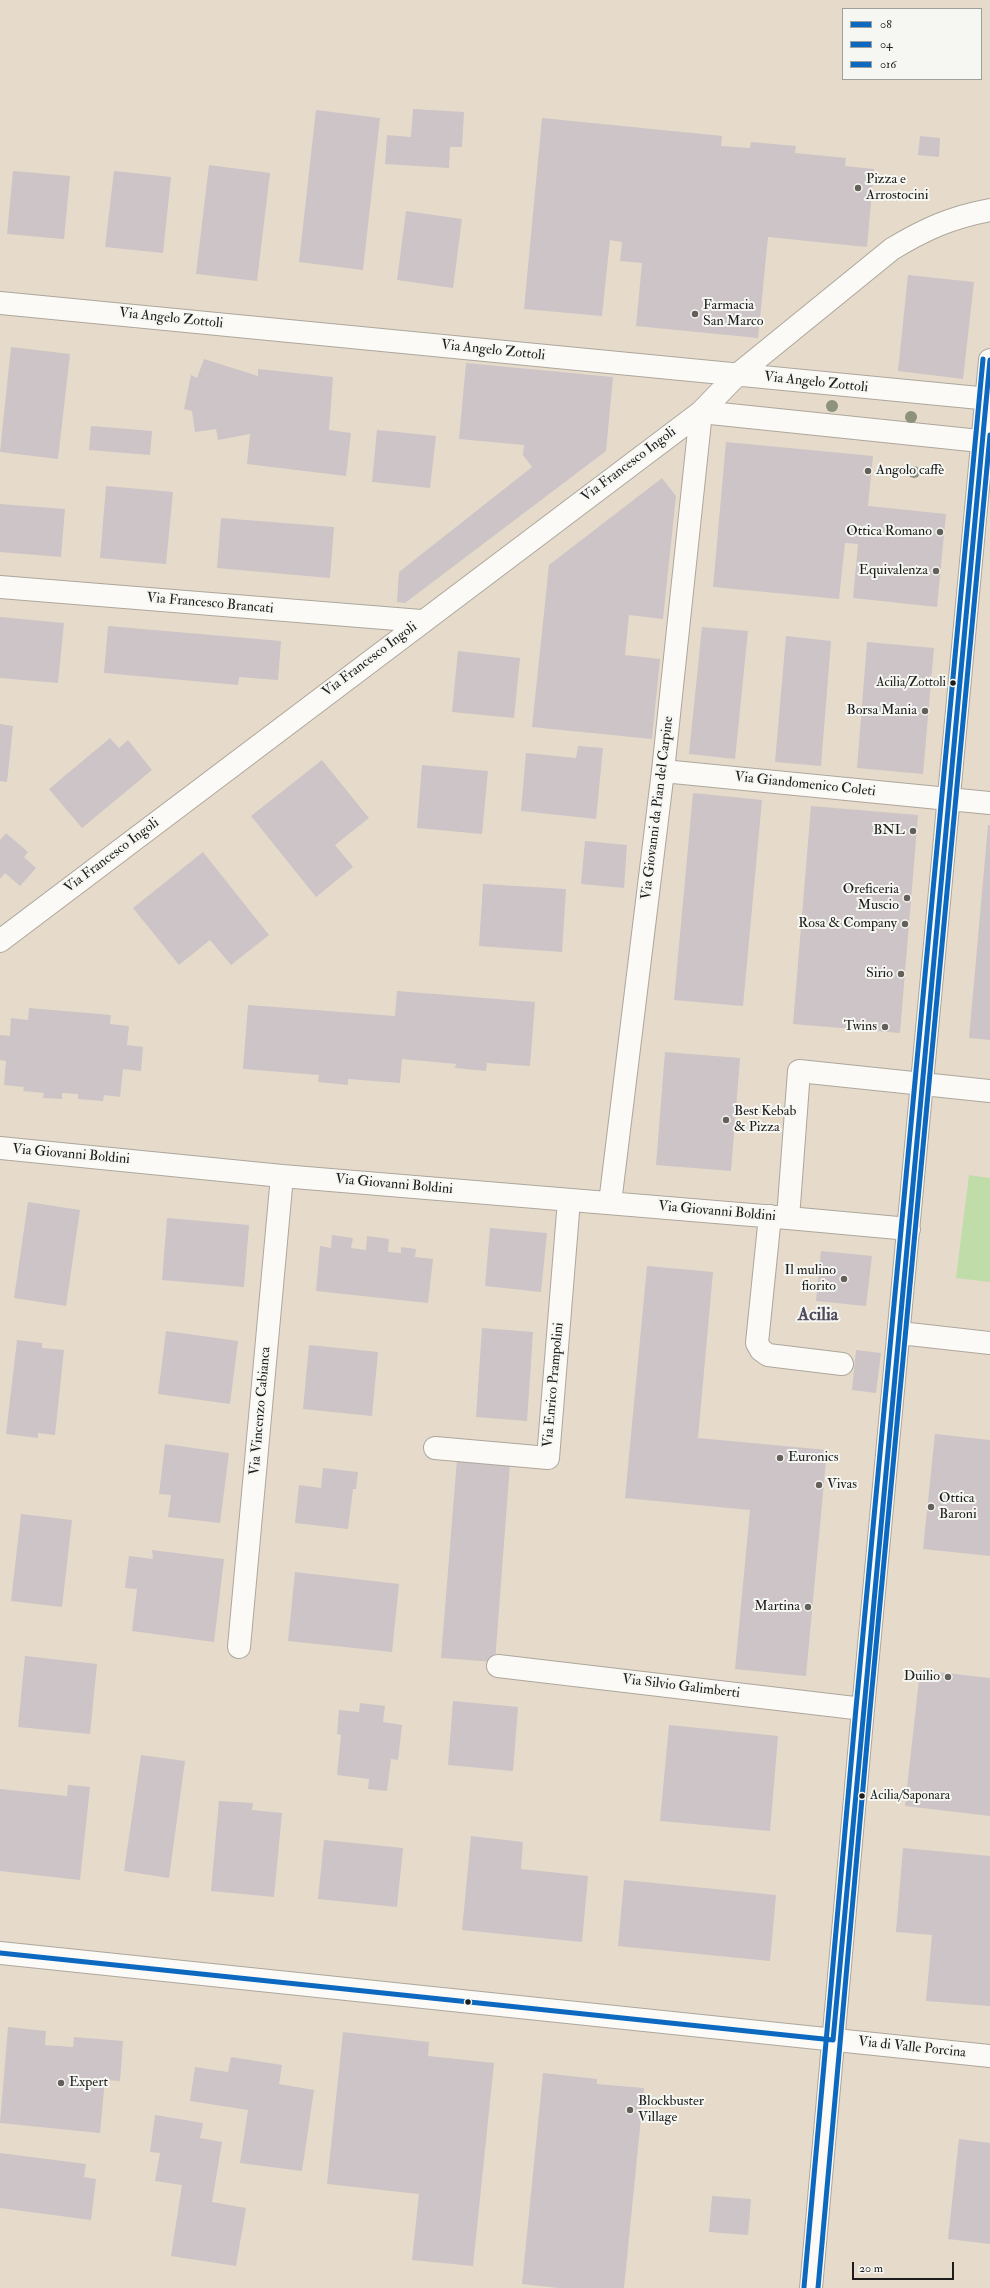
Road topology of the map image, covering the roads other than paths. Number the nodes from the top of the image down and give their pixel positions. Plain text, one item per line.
1 (990, 210) edge
2 (0, 303) edge
3 (990, 360) edge
4 (736, 375) junction
5 (988, 399) edge
6 (701, 412) junction
7 (986, 441) edge
8 (0, 587) edge
9 (421, 621) junction
10 (663, 771) junction
11 (948, 799) junction
12 (990, 803) edge
13 (0, 941) edge
14 (923, 1084) junction
15 (990, 1091) edge
16 (0, 1148) edge
17 (282, 1176) junction
18 (569, 1200) junction
19 (610, 1203) junction
20 (779, 1217) junction
21 (909, 1229) junction
22 (900, 1333) junction
23 (990, 1343) edge
24 (842, 1364) dead end
25 (435, 1448) dead end
26 (239, 1647) dead end
27 (498, 1666) dead end
28 (863, 1709) junction
29 (0, 1953) edge
30 (833, 2040) junction
31 (990, 2056) edge
32 (811, 2288) edge

1 - 4 street, Via Francesco Ingoli
2 - 4 street, Via Angelo Zottoli
3 - 5 street
4 - 5 street, Via Angelo Zottoli
4 - 6 street, Via Francesco Ingoli
5 - 7 street
6 - 7 street
6 - 9 street, Via Francesco Ingoli
6 - 10 street, Via Giovanni da Pian del Carpine
7 - 11 street
8 - 9 street, Via Francesco Brancati
9 - 13 street, Via Francesco Ingoli
10 - 11 street, Via Giandomenico Coleti
10 - 19 street, Via Giovanni da Pian del Carpine
11 - 12 street, Via Giandomenico Coleti
11 - 14 street
14 - 15 street
14 - 20 street
14 - 21 street
16 - 17 street, Via Giovanni Boldini
17 - 18 street, Via Giovanni Boldini
17 - 26 street, Via Vincenzo Cabianca
18 - 19 street, Via Giovanni Boldini
18 - 25 street, Via Enrico Prampolini
19 - 20 street, Via Giovanni Boldini
20 - 21 street, Via Giovanni Boldini
20 - 24 street
21 - 22 street
22 - 23 street
22 - 28 street
27 - 28 street, Via Silvio Galimberti
28 - 30 street
29 - 30 street, Via di Valle Porcina
30 - 31 street, Via di Valle Porcina
30 - 32 street

